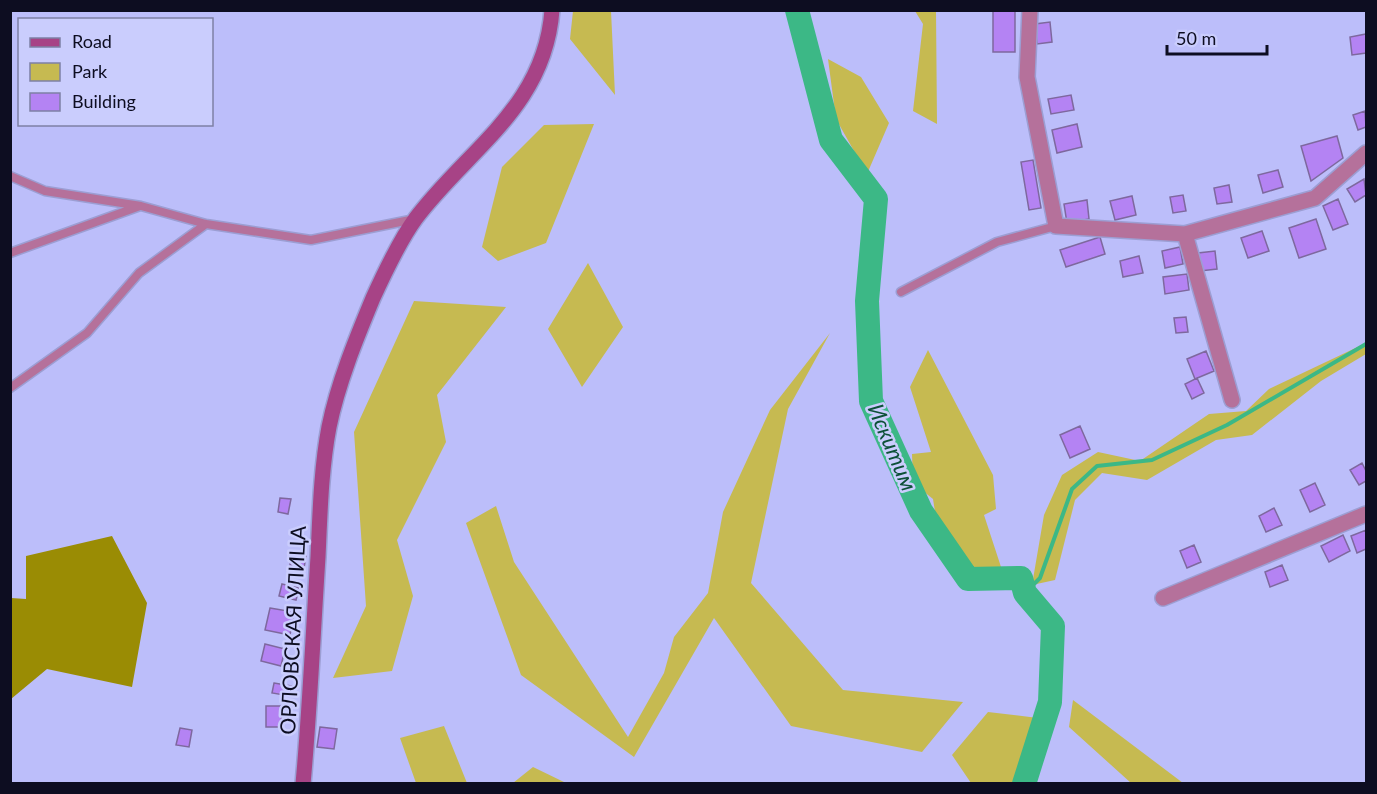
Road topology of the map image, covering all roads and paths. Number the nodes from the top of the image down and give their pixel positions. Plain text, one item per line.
1 (552, 10) edge
2 (1030, 10) edge
3 (1366, 153) edge
4 (10, 176) edge
5 (141, 206) junction
6 (416, 219) junction
7 (206, 224) junction
8 (1056, 226) junction
9 (1185, 234) junction
10 (10, 253) edge
11 (900, 292) dead end
12 (10, 388) edge
13 (1232, 400) dead end
14 (1366, 514) edge
15 (1163, 598) dead end
16 (303, 783) edge

1 - 6 main road, ОРЛОВСКАЯ УЛИЦА
2 - 8 street
3 - 9 street
4 - 5 lane
5 - 7 lane
5 - 10 lane
6 - 7 lane
6 - 16 main road, ОРЛОВСКАЯ УЛИЦА
7 - 12 lane
8 - 9 street
8 - 11 lane
9 - 13 street
14 - 15 street

